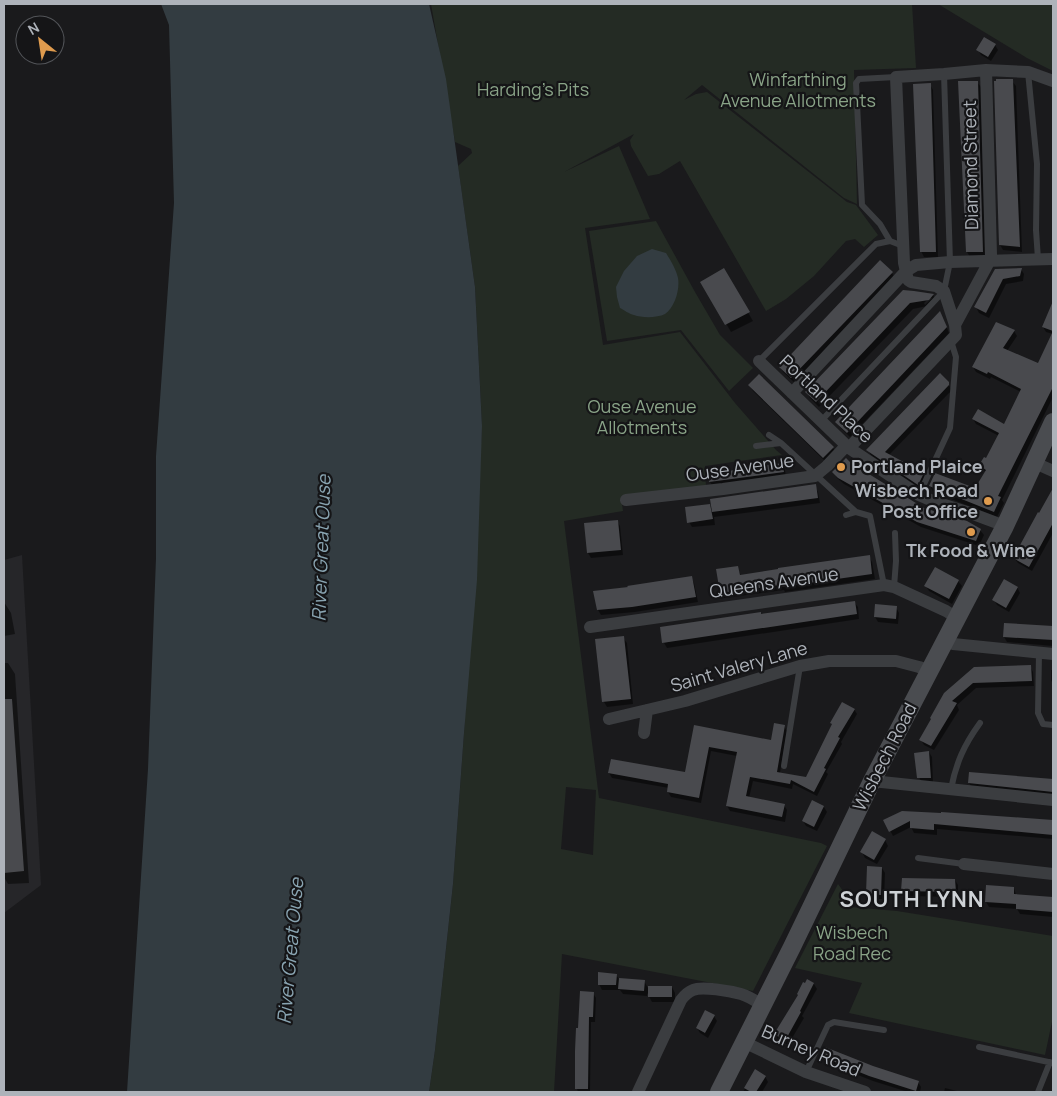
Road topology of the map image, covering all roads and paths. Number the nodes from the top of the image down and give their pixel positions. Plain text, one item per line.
1 (986, 70) junction
2 (1028, 72) junction
3 (944, 74) junction
4 (896, 77) junction
5 (1053, 81) edge
6 (890, 241) junction
7 (904, 247) junction
8 (1038, 259) junction
9 (1053, 259) edge
10 (990, 260) junction
11 (950, 262) junction
12 (906, 271) junction
13 (944, 291) junction
14 (956, 325) junction
15 (951, 341) junction
16 (759, 361) joint
17 (792, 393) junction
18 (821, 421) junction
19 (1053, 422) edge
20 (769, 435) dead end
21 (781, 442) junction
22 (756, 446) dead end
23 (847, 447) junction
24 (1035, 463) junction
25 (1053, 471) edge
26 (815, 476) junction
27 (919, 495) junction
28 (626, 500) dead end
29 (856, 512) junction
30 (846, 515) dead end
31 (1005, 526) junction
32 (895, 533) dead end
33 (889, 586) junction
34 (957, 618) junction
35 (590, 627) dead end
36 (944, 642) junction
37 (1039, 652) junction
38 (1053, 654) edge
39 (800, 666) junction
40 (930, 671) junction
41 (647, 710) junction
42 (609, 719) dead end
43 (980, 723) dead end
44 (1053, 725) edge
45 (644, 733) dead end
46 (784, 766) dead end
47 (872, 781) junction
48 (951, 789) junction
49 (1053, 800) edge
50 (918, 858) dead end
51 (964, 864) joint
52 (1053, 874) edge
53 (762, 1005) junction
54 (884, 1030) dead end
55 (744, 1042) junction
56 (978, 1047) dead end
57 (1051, 1063) edge
58 (806, 1072) junction
59 (638, 1092) edge
60 (719, 1092) edge
61 (865, 1092) edge
62 (1038, 1092) edge

1 - 2 street
1 - 3 street
1 - 10 street, Diamond Street
2 - 5 street
2 - 8 lane
3 - 4 street
3 - 11 lane
4 - 6 lane
4 - 7 street
6 - 7 lane
6 - 16 lane
7 - 12 street
8 - 9 street
8 - 10 street
10 - 11 street
10 - 14 street
11 - 12 street
11 - 13 lane
12 - 13 street
12 - 17 street
13 - 14 street
13 - 18 lane
14 - 15 street
15 - 23 street, Ouse Avenue
15 - 27 lane
16 - 17 street, Portland Place
17 - 18 street, Portland Place
18 - 23 street, Portland Place
19 - 24 street, Wisbech Road
20 - 21 lane
21 - 22 lane
21 - 26 lane
23 - 26 street, Ouse Avenue
23 - 27 street, Portland Place
24 - 25 street
24 - 31 street, Wisbech Road
26 - 28 street, Ouse Avenue
26 - 29 lane
27 - 31 street, Portland Place
29 - 30 lane
29 - 33 lane
31 - 34 street, Wisbech Road
32 - 33 lane
33 - 34 street
33 - 35 street, Queens Avenue
34 - 36 street, Wisbech Road
36 - 37 street
36 - 40 street, Wisbech Road
37 - 38 street
37 - 44 lane
39 - 40 street, Saint Valery Lane
39 - 41 street, Saint Valery Lane
39 - 46 lane
40 - 47 street, Wisbech Road
41 - 42 street, Saint Valery Lane
41 - 45 street
43 - 48 lane
47 - 48 street
47 - 53 street, Wisbech Road
48 - 49 street
50 - 51 lane
51 - 52 street
53 - 55 street, Wisbech Road
53 - 59 street
54 - 58 lane
55 - 58 street, Burney Road
55 - 60 street, Wisbech Road
56 - 57 lane
57 - 62 lane
58 - 61 street, Burney Road

